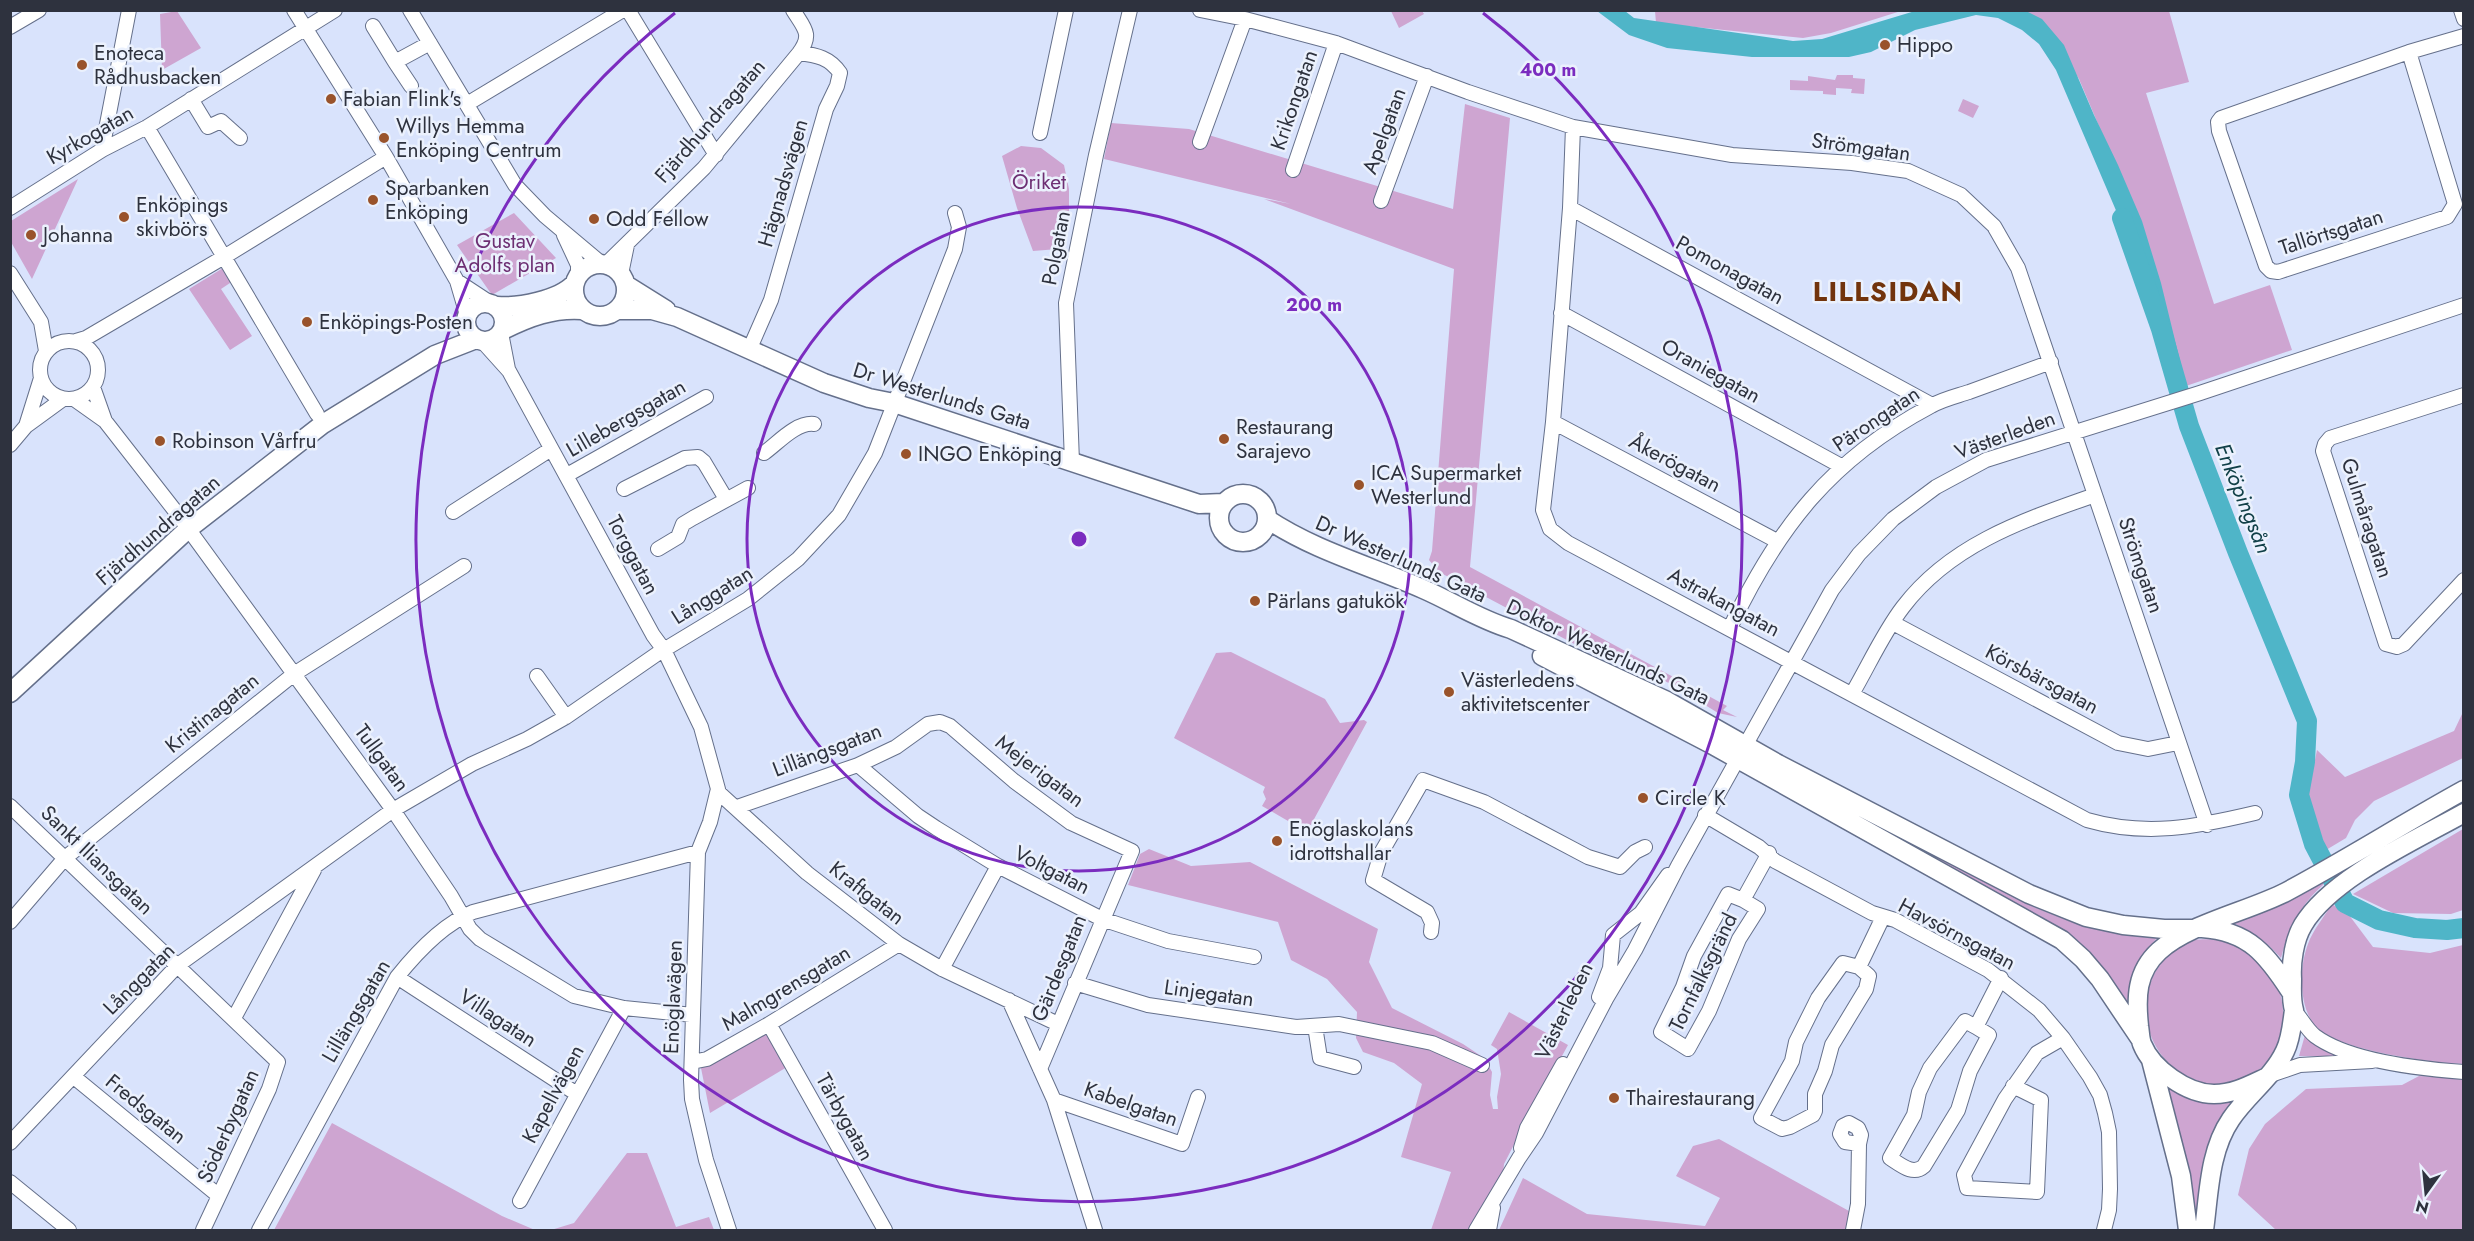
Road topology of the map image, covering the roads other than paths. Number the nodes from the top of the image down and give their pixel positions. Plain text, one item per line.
1 (39, 10) edge
2 (129, 10) edge
3 (294, 10) edge
4 (334, 10) edge
5 (410, 10) edge
6 (626, 10) edge
7 (793, 10) edge
8 (1066, 10) edge
9 (1130, 10) edge
10 (1200, 10) edge
11 (2461, 10) edge
12 (1245, 19) junction
13 (2463, 19) edge
14 (373, 26) dead end
15 (10, 27) edge
16 (305, 28) junction
17 (2463, 36) edge
18 (430, 43) junction
19 (1336, 43) junction
20 (2409, 52) junction
21 (799, 53) junction
22 (395, 62) junction
23 (1426, 76) junction
24 (411, 86) dead end
25 (191, 99) junction
26 (467, 104) junction
27 (147, 127) junction
28 (1573, 127) junction
29 (1040, 133) dead end
30 (240, 138) dead end
31 (1200, 142) dead end
32 (102, 150) junction
33 (716, 155) junction
34 (386, 158) junction
35 (1293, 170) dead end
36 (1381, 201) dead end
37 (10, 208) edge
38 (1570, 208) junction
39 (955, 213) dead end
40 (560, 228) junction
41 (224, 257) junction
42 (613, 272) junction
43 (10, 273) edge
44 (576, 280) junction
45 (457, 281) junction
46 (494, 305) junction
47 (2463, 305) edge
48 (582, 310) junction
49 (618, 310) junction
50 (1561, 313) junction
51 (677, 317) junction
52 (467, 318) junction
53 (41, 322) junction
54 (104, 325) junction
55 (502, 331) junction
56 (479, 340) junction
57 (72, 341) junction
58 (750, 348) junction
59 (46, 351) junction
60 (93, 353) junction
61 (435, 355) junction
62 (2051, 362) junction
63 (509, 370) junction
64 (41, 378) junction
65 (93, 387) junction
66 (2463, 395) edge
67 (706, 397) dead end
68 (69, 399) junction
69 (894, 402) junction
70 (1932, 405) junction
71 (317, 414) dead end
72 (105, 421) junction
73 (1553, 422) junction
74 (814, 424) dead end
75 (26, 426) junction
76 (2073, 432) junction
77 (10, 445) edge
78 (551, 449) junction
79 (764, 453) dead end
80 (1072, 462) junction
81 (1841, 466) junction
82 (567, 475) junction
83 (748, 488) dead end
84 (624, 489) dead end
85 (2095, 495) junction
86 (726, 499) junction
87 (1220, 511) junction
88 (453, 512) dead end
89 (1265, 526) junction
90 (187, 530) junction
91 (1777, 541) junction
92 (658, 549) dead end
93 (464, 566) dead end
94 (2463, 580) edge
95 (1488, 622) joint
96 (1893, 623) junction
97 (1730, 628) junction
98 (664, 650) junction
99 (1792, 662) junction
100 (294, 674) junction
101 (537, 676) dead end
102 (10, 693) edge
103 (1852, 694) junction
104 (567, 717) junction
105 (928, 724) joint
106 (2178, 743) junction
107 (1741, 751) junction
108 (858, 765) junction
109 (2463, 790) edge
110 (718, 792) junction
111 (10, 806) edge
112 (737, 807) junction
113 (393, 810) junction
114 (2255, 813) dead end
115 (2463, 813) edge
116 (1705, 816) junction
117 (2207, 825) junction
118 (1645, 847) dead end
119 (1132, 851) joint
120 (698, 852) junction
121 (1769, 853) junction
122 (65, 858) junction
123 (998, 866) junction
124 (1678, 866) junction
125 (316, 867) junction
126 (1743, 900) junction
127 (462, 917) junction
128 (1883, 917) junction
129 (1102, 919) junction
130 (10, 922) edge
131 (2196, 929) junction
132 (1431, 932) dead end
133 (899, 945) junction
134 (1611, 953) junction
135 (1632, 956) junction
136 (1254, 957) dead end
137 (178, 965) junction
138 (1859, 967) junction
139 (942, 969) junction
140 (397, 977) junction
141 (2001, 978) junction
142 (1075, 983) junction
143 (1009, 1000) junction
144 (2293, 1002) junction
145 (624, 1008) junction
146 (693, 1016) junction
147 (234, 1018) junction
148 (769, 1024) junction
149 (1058, 1024) junction
150 (1315, 1026) junction
151 (1976, 1027) junction
152 (2063, 1038) junction
153 (2141, 1040) junction
154 (2150, 1057) junction
155 (2382, 1061) junction
156 (692, 1062) junction
157 (1482, 1065) dead end
158 (1354, 1067) dead end
159 (1040, 1069) junction
160 (2463, 1072) edge
161 (74, 1077) junction
162 (2266, 1077) junction
163 (2013, 1086) junction
164 (577, 1094) junction
165 (1198, 1097) dead end
166 (1054, 1100) junction
167 (10, 1143) edge
168 (1859, 1144) dead end
169 (1519, 1158) junction
170 (10, 1182) edge
171 (219, 1196) junction
172 (520, 1201) dead end
173 (1493, 1203) junction
174 (69, 1230) edge
175 (203, 1230) edge
176 (259, 1230) edge
177 (729, 1230) edge
178 (885, 1230) edge
179 (1095, 1230) edge
180 (1476, 1230) edge
181 (1489, 1230) edge
182 (1853, 1230) edge
183 (2104, 1230) edge
184 (2188, 1230) edge
185 (2204, 1230) edge

1 - 15 street
2 - 32 street
3 - 16 street
4 - 16 street, Kyrkogatan
5 - 18 street
6 - 26 street
6 - 33 street
7 - 21 street
8 - 29 street
9 - 80 street, Polgatan
10 - 12 street, Strömgatan
11 - 13 street
12 - 19 street, Strömgatan
12 - 31 street
14 - 22 street
16 - 25 street, Kyrkogatan
16 - 34 street
17 - 20 street, Tallörtsgatan
18 - 22 street
18 - 26 street
19 - 23 street, Strömgatan
19 - 35 street, Krikongatan
20 - 20 street, Tallörtsgatan
21 - 33 street, Fjärdhundragatan
21 - 58 street, Hägnadsvägen
22 - 24 street
23 - 28 street, Strömgatan
23 - 36 street, Apelgatan
25 - 27 street, Kyrkogatan
25 - 30 street
26 - 40 street
27 - 32 street, Kyrkogatan
27 - 41 street
28 - 38 street, Astrakangatan
28 - 62 street, Strömgatan
32 - 37 street, Kyrkogatan
33 - 42 street, Fjärdhundragatan
34 - 41 street
34 - 45 street
38 - 50 street, Astrakangatan
38 - 70 street, Pomonagatan
39 - 69 street, Långgatan
40 - 42 street
40 - 44 street
41 - 54 street
41 - 71 street
42 - 44 main road
42 - 49 main road
42 - 51 main road, Dr Westerlunds Gata
43 - 53 street
44 - 46 main road
44 - 48 main road
45 - 46 street
45 - 52 street
46 - 52 main road
46 - 55 main road
47 - 76 street, Västerleden
48 - 49 main road, Dr Westerlunds Gata
48 - 55 main road
49 - 51 main road, Dr Westerlunds Gata
50 - 73 street, Astrakangatan
50 - 81 street, Oraniegatan
51 - 58 main road, Dr Westerlunds Gata
52 - 56 main road
52 - 61 main road, Fjärdhundragatan
53 - 57 street
53 - 59 street
54 - 57 street
54 - 60 street
55 - 56 main road
55 - 63 street, Torggatan
56 - 61 main road, Fjärdhundragatan
56 - 63 street, Torggatan
57 - 59 street
57 - 60 street
58 - 69 main road, Dr Westerlunds Gata
59 - 64 street
60 - 65 street
61 - 90 main road, Fjärdhundragatan
62 - 70 street, Pärongatan
62 - 76 street, Strömgatan
63 - 78 street, Torggatan
64 - 68 street
64 - 75 street
65 - 68 street
65 - 72 street, Tullgatan
66 - 94 street, Gulmåragatan
67 - 82 street, Lillebergsgatan
68 - 72 street, Tullgatan
68 - 75 street
69 - 80 main road, Dr Westerlunds Gata
69 - 98 street, Långgatan
70 - 81 street, Pärongatan
72 - 90 street, Tullgatan
73 - 91 street, Åkerögatan
73 - 97 street, Astrakangatan
74 - 79 street
75 - 77 street
76 - 85 street, Strömgatan
76 - 99 street, Västerleden
78 - 82 street, Torggatan
78 - 88 street, Lillebergsgatan
80 - 87 main road, Dr Westerlunds Gata
81 - 91 street, Pärongatan
82 - 98 street, Torggatan
83 - 86 street
84 - 86 street
85 - 96 street
85 - 106 street, Strömgatan
86 - 92 street
87 - 89 main road, Dr Westerlunds Gata
87 - 89 main road
89 - 95 main road, Dr Westerlunds Gata
90 - 100 street, Tullgatan
90 - 102 main road, Fjärdhundragatan
91 - 97 street, Pärongatan
93 - 100 street, Kristinagatan
95 - 107 main road, Doktor Westerlunds Gata
96 - 103 street
96 - 106 street, Körsbärsgatan
97 - 99 street, Astrakangatan
98 - 104 street, Långgatan
98 - 110 street, Torggatan
99 - 103 street, Astrakangatan
99 - 107 street, Västerleden
100 - 113 street, Tullgatan
100 - 122 street, Kristinagatan
101 - 104 street
103 - 117 street, Astrakangatan
104 - 113 street, Långgatan
105 - 108 street, Lillängsgatan
105 - 119 street, Mejerigatan
106 - 117 street, Strömgatan
107 - 116 street, Västerleden
107 - 131 main road, Doktor Westerlunds Gata
107 - 153 main road, Doktor Westerlunds Gata
108 - 112 street, Lillängsgatan
108 - 123 street, Voltgatan
109 - 131 main road
110 - 112 street, Kraftgatan
110 - 120 street, Enöglavägen
111 - 122 street, Sankt Iliansgatan
112 - 133 street, Kraftgatan
113 - 125 street, Långgatan
113 - 127 street, Tullgatan
114 - 117 street, Astrakangatan
115 - 144 main road
116 - 121 street, Havsörnsgatan
116 - 124 street, Västerleden
118 - 132 street
119 - 129 street, Gärdesgatan
120 - 127 street, Lillängsgatan
120 - 146 street, Enöglavägen
121 - 126 street, Tornfalksgränd
121 - 128 street, Havsörnsgatan
122 - 130 street, Kristinagatan
122 - 137 street, Sankt Iliansgatan
123 - 129 street, Voltgatan
123 - 139 street
124 - 134 street, Västerleden
124 - 135 street, Västerleden
125 - 137 street, Långgatan
125 - 147 street, Långgatan
126 - 126 street, Tornfalksgränd
127 - 140 street, Lillängsgatan
127 - 145 street, Tullgatan
128 - 138 street
128 - 141 street, Havsörnsgatan
129 - 136 street, Voltgatan
129 - 142 street, Gärdesgatan
131 - 144 main road
131 - 153 main road
133 - 139 street, Kraftgatan
133 - 148 street, Malmgrensgatan
134 - 135 street
134 - 169 street, Västerleden
135 - 169 street, Västerleden
137 - 147 street, Sankt Iliansgatan
137 - 161 street, Långgatan
138 - 138 street
139 - 143 street, Kraftgatan
140 - 164 street, Villagatan
140 - 176 street, Lillängsgatan
141 - 151 street
141 - 152 street, Havsörnsgatan
142 - 149 street, Gärdesgatan
142 - 150 street, Linjegatan
143 - 149 street, Kraftgatan
143 - 159 street
144 - 155 street
144 - 162 main road
145 - 146 street, Tullgatan
145 - 164 street, Kapellvägen
146 - 156 street, Enöglavägen
147 - 171 street, Söderbygatan
148 - 156 street, Malmgrensgatan
148 - 178 street, Tärbygatan
149 - 159 street, Gärdesgatan
150 - 157 street, Linjegatan
150 - 158 street
151 - 151 street
152 - 163 street
152 - 183 street, Havsörnsgatan
153 - 154 main road
154 - 162 main road
154 - 184 main road
155 - 160 street
155 - 162 street
156 - 177 street, Enöglavägen
159 - 166 street
161 - 167 street, Långgatan
161 - 171 street, Fredsgatan
162 - 185 main road
163 - 163 street
164 - 172 street, Kapellvägen
165 - 166 street, Kabelgatan
166 - 179 street
168 - 182 street
169 - 173 street, Västerleden
170 - 174 street
171 - 175 street, Söderbygatan
173 - 180 street, Västerleden
173 - 181 street, Västerleden

